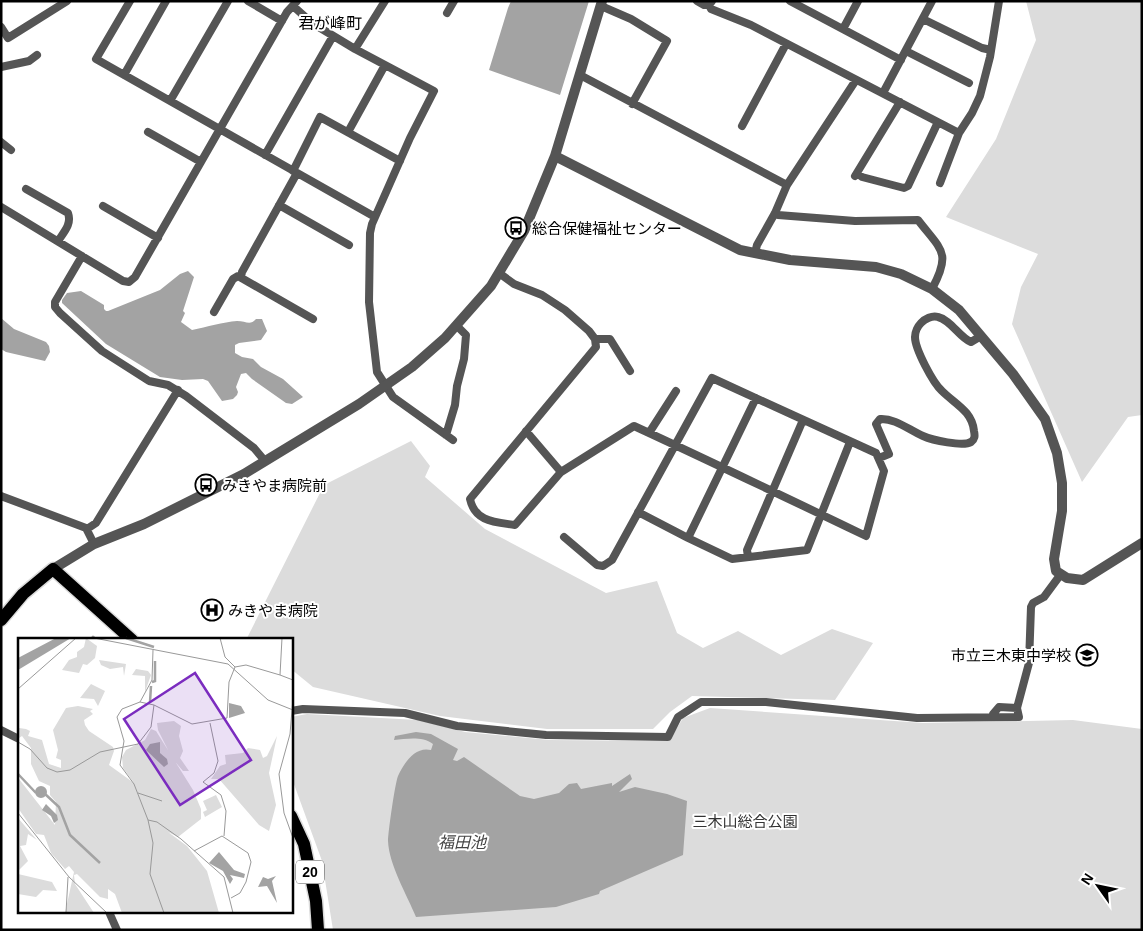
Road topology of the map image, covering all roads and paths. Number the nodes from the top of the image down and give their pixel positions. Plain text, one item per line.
1 (67, 1) edge
2 (130, 1) edge
3 (166, 1) edge
4 (228, 1) edge
5 (248, 1) edge
6 (385, 1) edge
7 (454, 1) edge
8 (697, 1) edge
9 (790, 1) edge
10 (858, 1) edge
11 (932, 1) edge
12 (999, 1) edge
13 (295, 3) edge
14 (711, 3) edge
15 (602, 4) edge
16 (447, 13) dead end
17 (923, 19) junction
18 (282, 21) junction
19 (1, 27) edge
20 (843, 29) junction
21 (334, 36) junction
22 (786, 44) junction
23 (355, 49) junction
24 (992, 50) junction
25 (906, 52) junction
26 (37, 56) dead end
27 (901, 60) junction
28 (385, 65) junction
29 (1, 67) edge
30 (124, 75) junction
31 (580, 75) junction
32 (856, 80) junction
33 (969, 83) dead end
34 (883, 93) junction
35 (170, 101) junction
36 (900, 102) junction
37 (632, 104) junction
38 (938, 122) junction
39 (742, 126) dead end
40 (220, 129) junction
41 (148, 132) dead end
42 (348, 132) junction
43 (959, 133) junction
44 (1, 142) edge
45 (11, 150) dead end
46 (265, 155) junction
47 (555, 156) junction
48 (400, 160) junction
49 (201, 162) junction
50 (295, 172) junction
51 (940, 183) dead end
52 (787, 185) junction
53 (26, 189) dead end
54 (279, 205) junction
55 (103, 206) dead end
56 (1, 207) edge
57 (775, 213) junction
58 (374, 217) junction
59 (158, 238) junction
60 (58, 241) junction
61 (349, 245) dead end
62 (755, 253) junction
63 (82, 256) junction
64 (499, 273) junction
65 (241, 277) junction
66 (932, 289) junction
67 (214, 312) dead end
68 (314, 318) dead end
69 (456, 326) junction
70 (981, 336) junction
71 (595, 339) junction
72 (630, 371) dead end
73 (386, 386) junction
74 (178, 390) junction
75 (676, 391) dead end
76 (756, 398) junction
77 (803, 420) junction
78 (526, 431) junction
79 (649, 433) junction
80 (446, 435) junction
81 (454, 440) dead end
82 (850, 442) junction
83 (675, 445) junction
84 (879, 458) junction
85 (265, 461) junction
86 (722, 468) junction
87 (561, 472) junction
88 (772, 491) junction
89 (1, 496) edge
90 (638, 512) junction
91 (822, 515) junction
92 (87, 529) junction
93 (564, 537) dead end
94 (688, 538) junction
95 (1142, 543) edge
96 (94, 544) junction
97 (748, 557) junction
98 (53, 569) junction
99 (1061, 574) junction
100 (1, 620) edge
101 (130, 638) edge
102 (292, 711) edge
103 (1, 730) edge
104 (18, 738) edge
105 (292, 818) edge
106 (110, 914) edge
107 (117, 930) edge
108 (318, 930) edge

1 - 19 street
2 - 30 street
3 - 30 street
4 - 35 street
5 - 18 street
6 - 23 street
7 - 16 street
8 - 14 street
9 - 20 street
10 - 20 street
11 - 17 street
12 - 24 street
13 - 18 street
13 - 21 street
14 - 22 street
15 - 31 street
15 - 37 street
17 - 24 street
17 - 25 street
18 - 40 street
20 - 27 street
21 - 23 street
21 - 46 street
22 - 32 street
22 - 39 street
23 - 28 street
24 - 43 street
25 - 27 street
25 - 33 street
26 - 29 street
27 - 34 street
28 - 42 street
28 - 48 street
30 - 35 street
31 - 37 street
31 - 47 street
32 - 34 street
32 - 52 street
34 - 36 street
35 - 40 street
36 - 38 street
36 - 38 street
37 - 52 street
38 - 43 street
40 - 46 street
40 - 49 street
41 - 49 street
42 - 48 street
42 - 50 street
43 - 51 street
44 - 45 street
46 - 50 street
47 - 62 street
47 - 64 street
48 - 58 street
49 - 59 street
50 - 54 street
50 - 58 street
52 - 57 street
53 - 60 street
54 - 61 street
54 - 65 street
55 - 59 street
56 - 60 street
57 - 62 street
57 - 66 street
58 - 73 street
59 - 63 street
60 - 63 street
62 - 66 street
63 - 74 street
64 - 69 street
64 - 71 street
65 - 67 street
65 - 68 street
66 - 70 street
69 - 73 street
69 - 80 street
70 - 84 street
70 - 99 street
71 - 72 street
71 - 78 street
73 - 80 street
73 - 85 street
74 - 85 street
74 - 92 street
75 - 79 street
76 - 77 street
76 - 83 street
76 - 86 street
77 - 82 street
77 - 88 street
78 - 87 street
78 - 87 street
79 - 83 street
79 - 87 street
80 - 81 street
82 - 84 street
82 - 91 street
83 - 86 street
83 - 90 street
84 - 91 street
85 - 96 street
86 - 88 street
86 - 94 street
88 - 91 street
88 - 97 street
89 - 92 street
90 - 93 street
90 - 94 street
91 - 97 street
92 - 96 street
94 - 97 street
95 - 99 street
96 - 98 street
98 - 100 main road
98 - 101 main road
99 - 102 street
103 - 104 street
105 - 108 main road, 20
106 - 107 street

